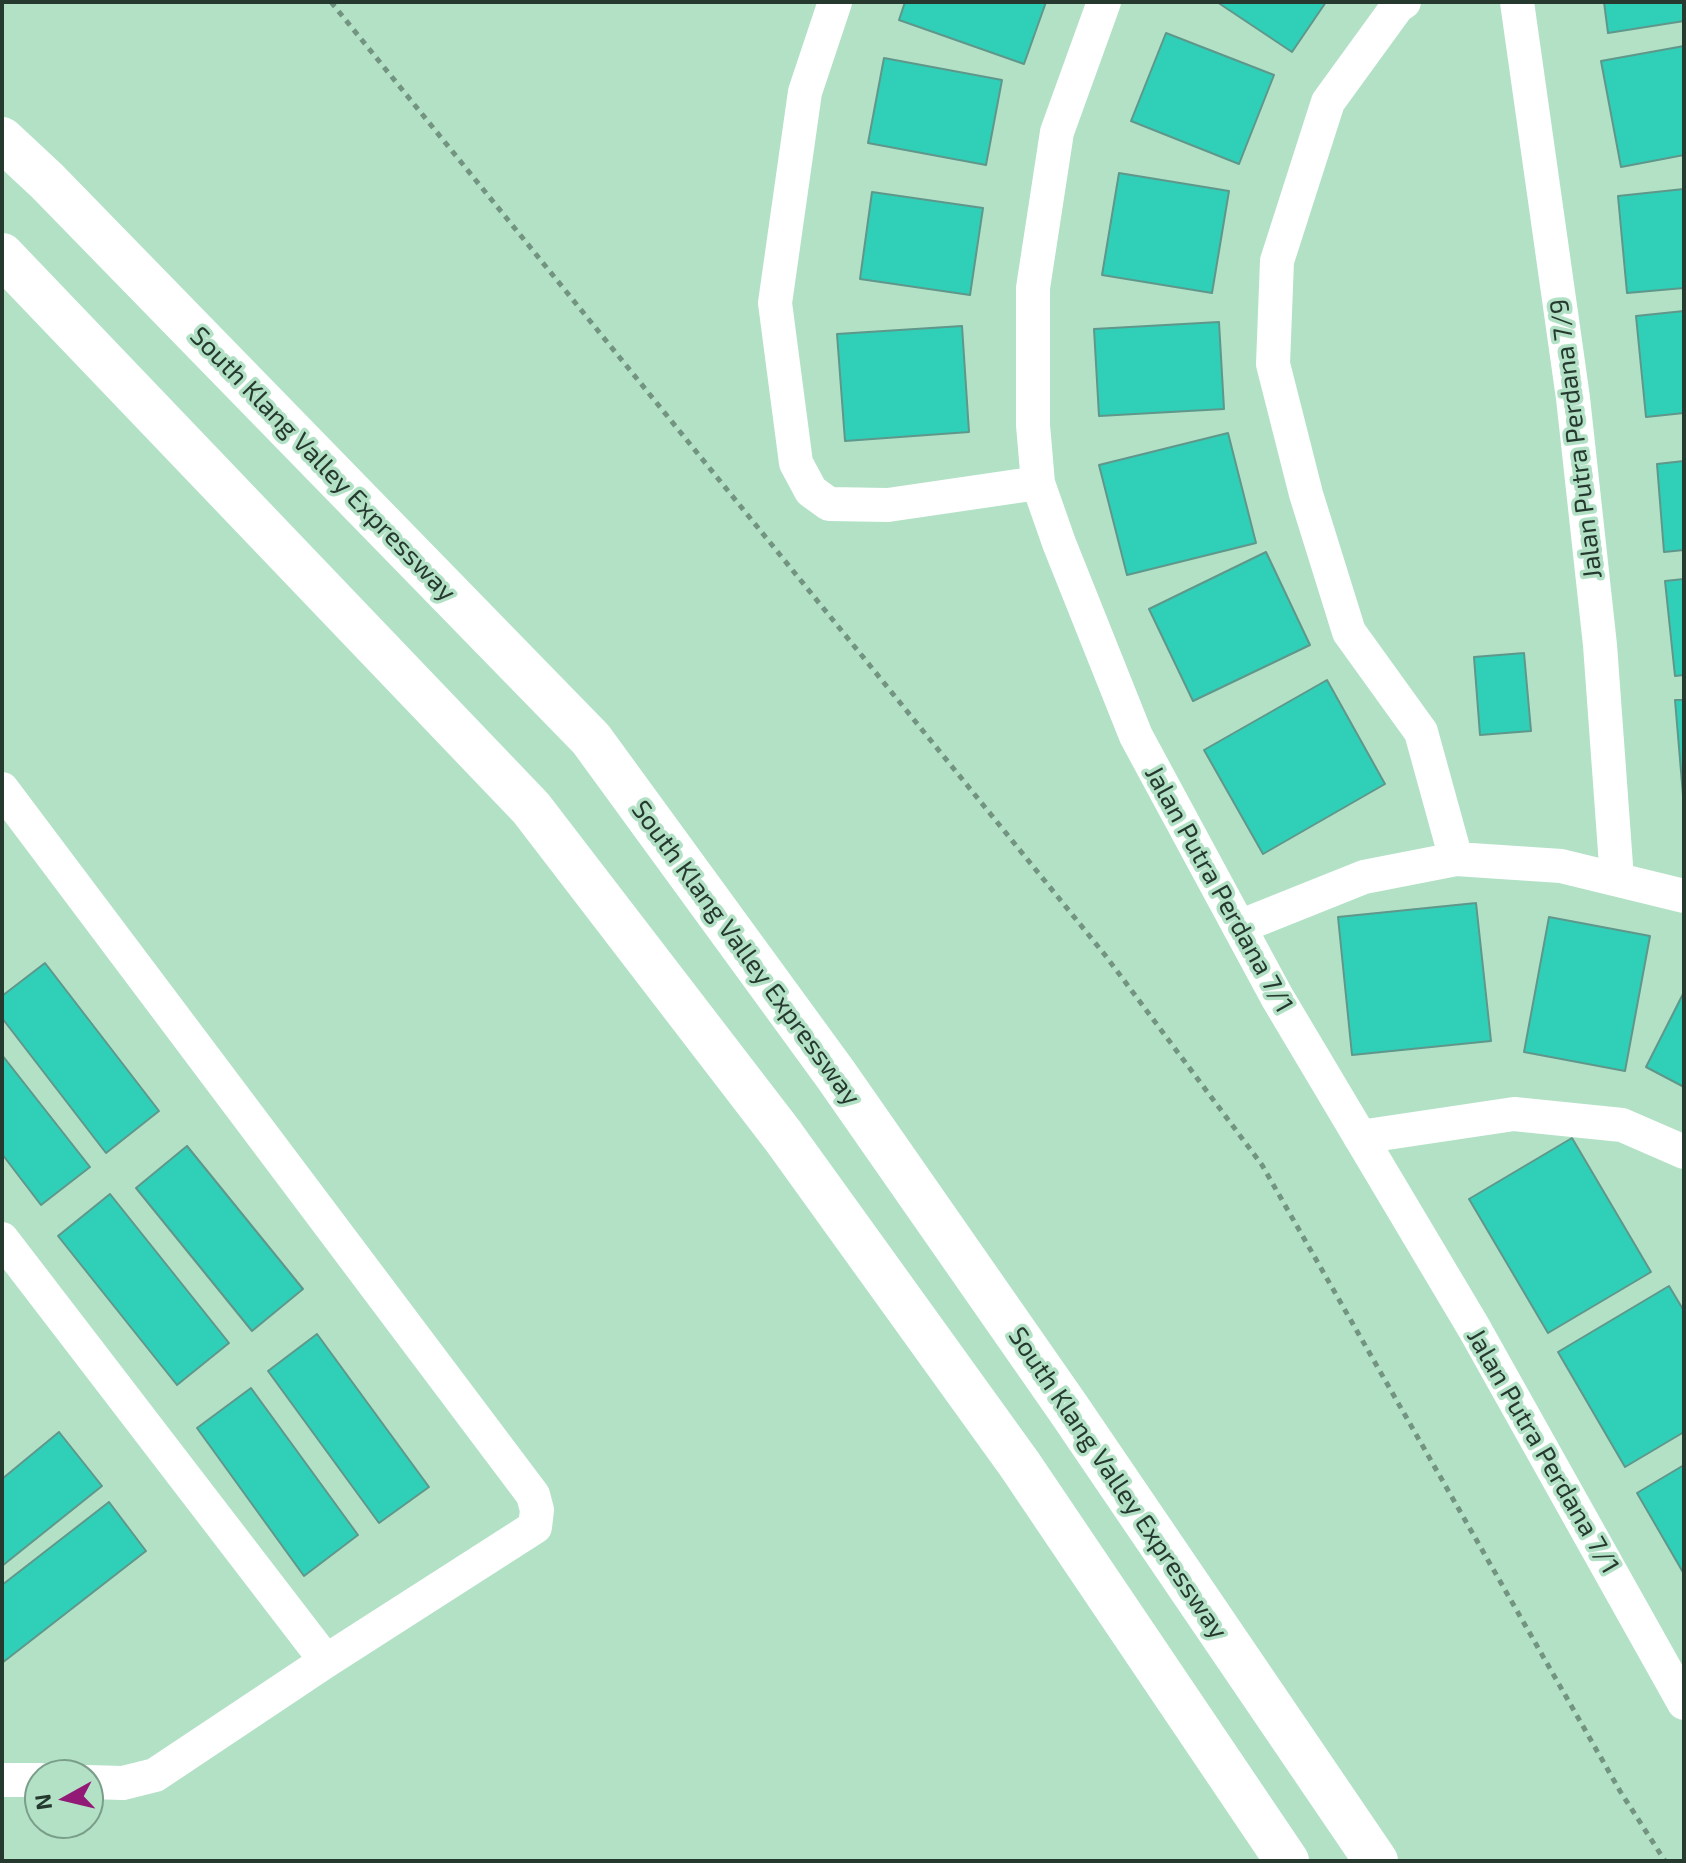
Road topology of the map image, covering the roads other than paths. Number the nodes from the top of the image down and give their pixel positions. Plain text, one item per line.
1 (835, 2) edge
2 (1104, 2) edge
3 (1404, 2) edge
4 (1517, 2) edge
5 (2, 139) edge
6 (2, 255) edge
7 (1038, 483) junction
8 (2, 789) edge
9 (1456, 859) junction
10 (1617, 879) junction
11 (1684, 896) edge
12 (1239, 927) junction
13 (1360, 1137) junction
14 (1684, 1152) edge
15 (2, 1239) edge
16 (326, 1661) junction
17 (1684, 1703) edge
18 (104, 1782) edge
19 (1287, 1861) edge
20 (1376, 1861) edge

1 - 7 street
2 - 7 street, Jalan Putra Perdana 7/1
3 - 9 street
4 - 10 street, Jalan Putra Perdana 7/9
5 - 20 highway, South Klang Valley Expressway
6 - 19 highway
7 - 12 street, Jalan Putra Perdana 7/1
8 - 16 street
9 - 10 street
9 - 12 street
10 - 11 street
12 - 13 street, Jalan Putra Perdana 7/1
13 - 14 street
13 - 17 street, Jalan Putra Perdana 7/1
15 - 16 street
16 - 18 street

